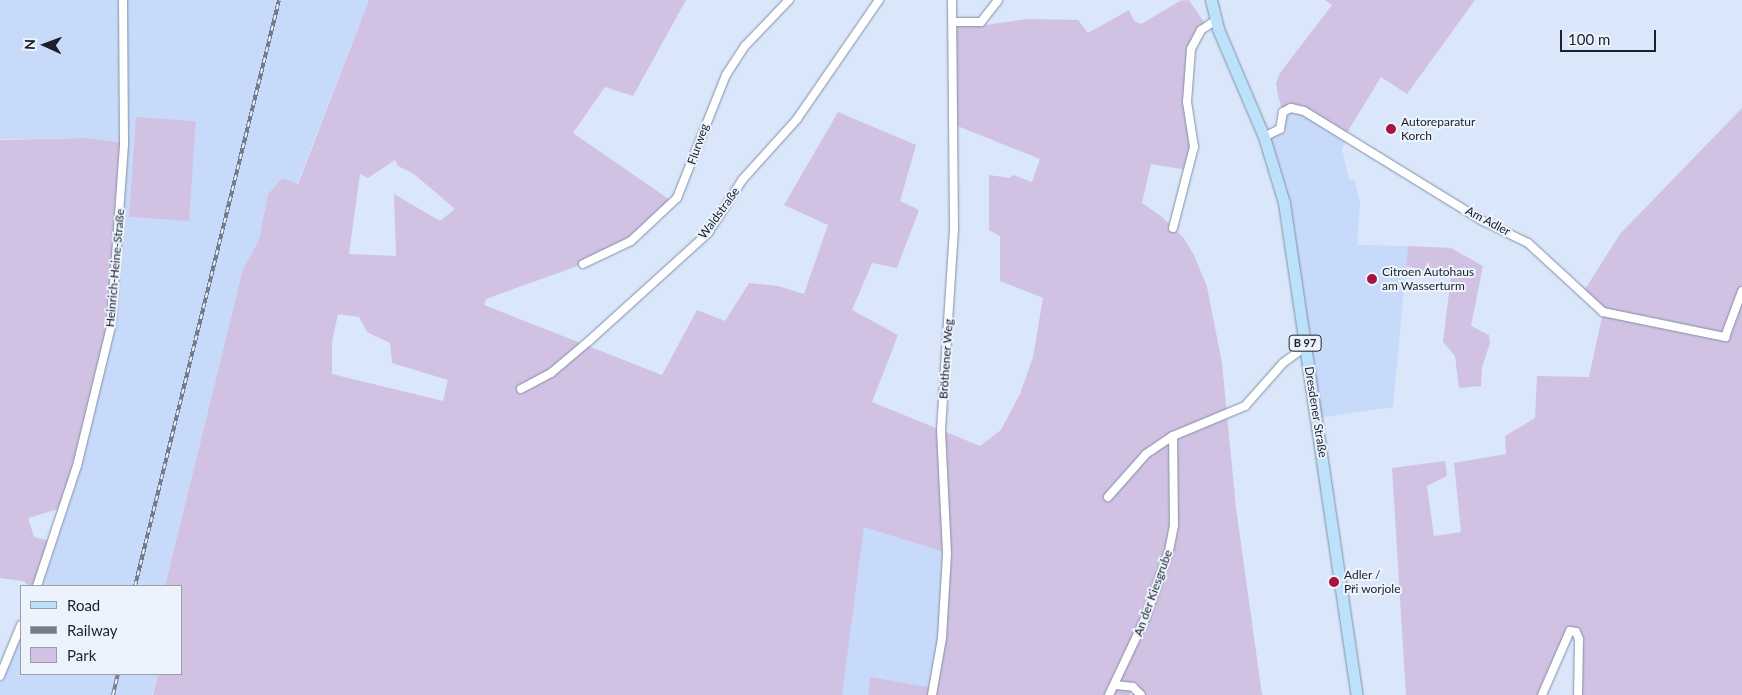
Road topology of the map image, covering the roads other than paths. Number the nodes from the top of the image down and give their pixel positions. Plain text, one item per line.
1 (123, 0) edge
2 (789, 0) edge
3 (879, 0) edge
4 (952, 0) edge
5 (998, 0) edge
6 (1211, 0) edge
7 (1215, 21) junction
8 (954, 22) junction
9 (1264, 137) junction
10 (1173, 228) dead end
11 (583, 264) dead end
12 (1742, 291) edge
13 (1305, 347) junction
14 (521, 389) dead end
15 (1173, 436) junction
16 (1108, 497) dead end
17 (37, 585) edge
18 (20, 627) edge
19 (0, 676) edge
20 (1114, 685) junction
21 (932, 695) edge
22 (1109, 695) edge
23 (1141, 695) edge
24 (1357, 695) edge
25 (1542, 695) edge
26 (1578, 695) edge

1 - 17 street, Heinrich-Heine-Straße
2 - 11 street, Flurweg
3 - 14 street, Waldstraße
4 - 8 street, Bröthener Weg
5 - 8 street
6 - 7 main road, Dresdener Straße / B 97
7 - 9 main road, Dresdener Straße / B 97
7 - 10 street
8 - 21 street, Bröthener Weg
9 - 12 street, Am Adler
9 - 13 main road, Dresdener Straße / B 97
13 - 15 street
13 - 24 main road, Dresdener Straße / B 97
15 - 16 street
15 - 20 street, An der Kiesgrube
18 - 19 street
20 - 22 street, An der Kiesgrube
20 - 23 street
25 - 26 street

